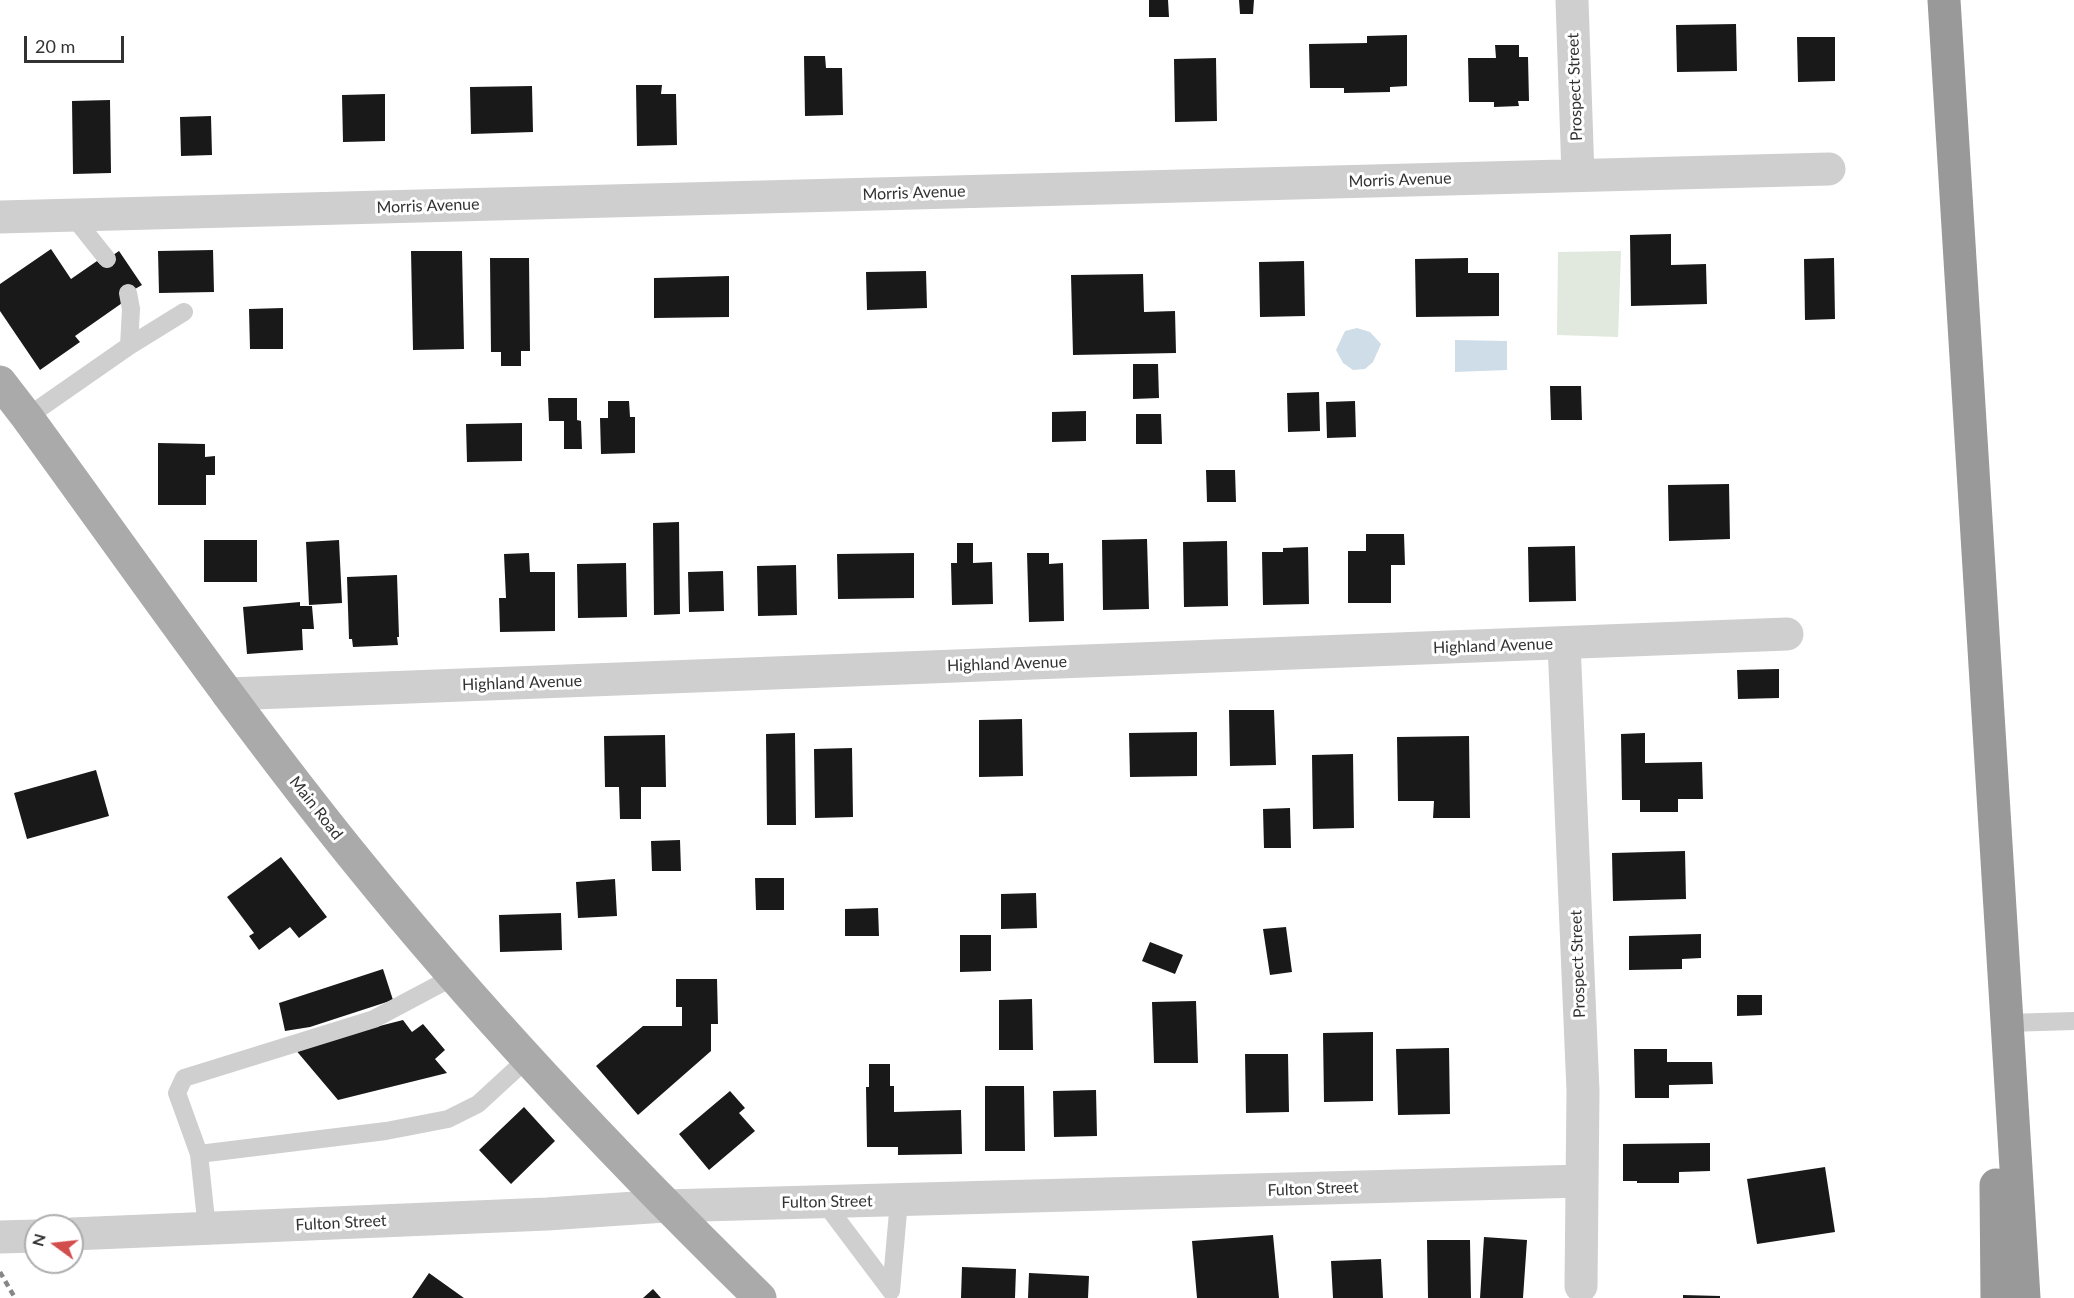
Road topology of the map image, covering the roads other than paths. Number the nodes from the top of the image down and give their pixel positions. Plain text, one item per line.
1 (1572, 0) edge
2 (1944, 0) edge
3 (1829, 169) dead end
4 (1578, 175) junction
5 (72, 215) junction
6 (0, 217) edge
7 (107, 259) dead end
8 (128, 293) dead end
9 (184, 312) dead end
10 (129, 346) junction
11 (0, 382) edge
12 (27, 417) junction
13 (1786, 634) dead end
14 (1564, 643) junction
15 (228, 694) junction
16 (1994, 800) junction
17 (455, 976) junction
18 (2074, 1021) edge
19 (2007, 1023) junction
20 (528, 1058) junction
21 (199, 1154) junction
22 (1582, 1181) junction
23 (899, 1201) junction
24 (824, 1202) junction
25 (665, 1206) junction
26 (207, 1229) junction
27 (84, 1234) edge
28 (24, 1236) edge
29 (0, 1237) edge
30 (1581, 1286) dead end
31 (760, 1298) edge
32 (1997, 1298) edge
33 (2024, 1298) edge

1 - 4 street, Prospect Street
2 - 16 highway
3 - 4 street, Morris Avenue
4 - 5 street, Morris Avenue
5 - 6 street, Morris Avenue
5 - 7 lane
8 - 10 lane
9 - 10 lane
10 - 12 lane
11 - 12 main road, Main Road
12 - 15 main road, Main Road
13 - 14 street, Highland Avenue
14 - 15 street, Highland Avenue
14 - 22 street, Prospect Street
15 - 17 main road, Main Road
16 - 19 highway
16 - 32 highway
17 - 20 main road, Main Road
17 - 21 lane
18 - 19 lane
19 - 33 highway
20 - 21 lane
20 - 25 main road, Main Road
21 - 26 lane
22 - 23 street, Fulton Street
22 - 30 street, Prospect Street
23 - 24 street, Fulton Street
23 - 24 lane
24 - 25 street, Fulton Street
25 - 26 street, Fulton Street
25 - 31 main road, Main Road
26 - 27 street, Fulton Street
28 - 29 street

